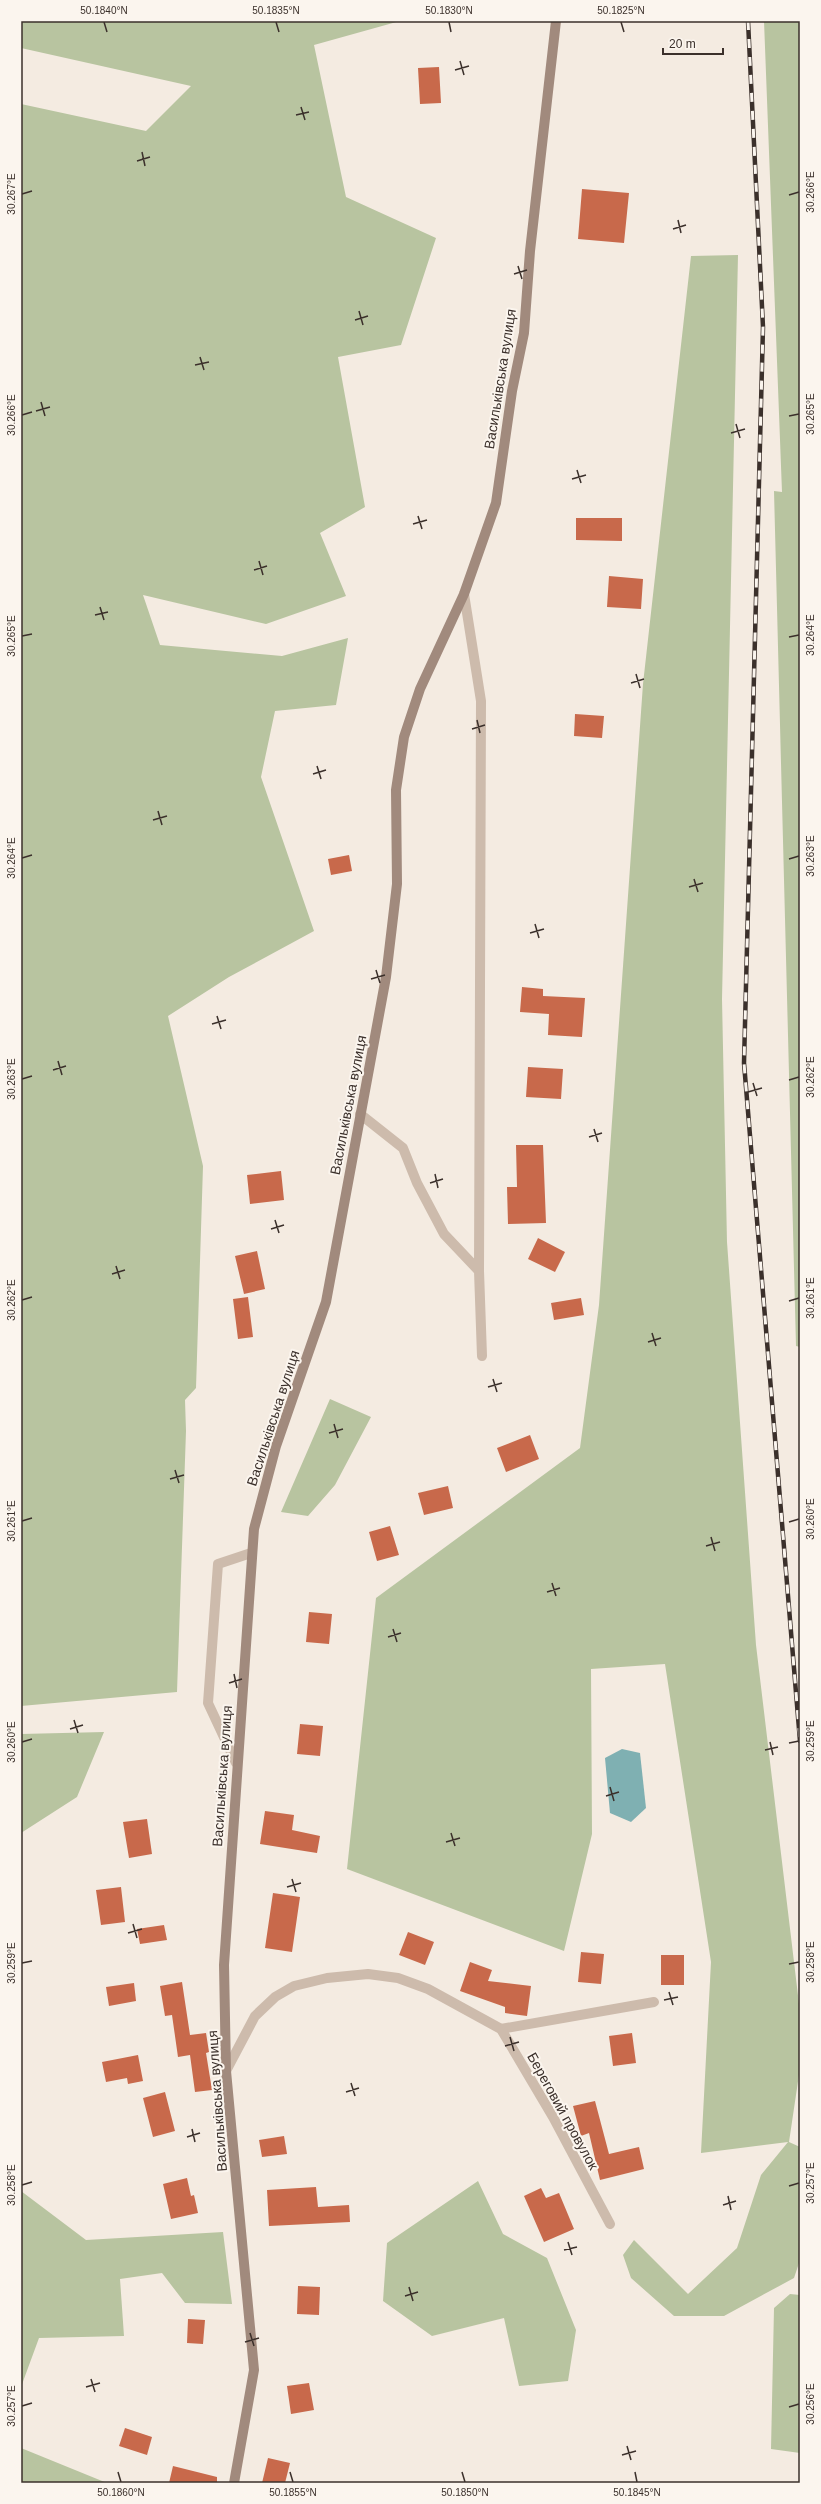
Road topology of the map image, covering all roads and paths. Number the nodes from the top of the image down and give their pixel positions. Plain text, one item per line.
1 (556, 21) edge
2 (464, 594) junction
3 (360, 1114) junction
4 (478, 1271) junction
5 (482, 1356) dead end
6 (252, 1553) junction
7 (236, 1763) junction
8 (654, 2002) dead end
9 (500, 2029) junction
10 (226, 2071) junction
11 (610, 2224) dead end
12 (234, 2483) edge

1 - 2 street, Васильківська вулиця
2 - 3 street, Васильківська вулиця
2 - 4 street, Васильківська вулиця
3 - 4 street
3 - 6 street, Васильківська вулиця
4 - 5 street, Васильківська вулиця
6 - 7 street, Васильківська вулиця
6 - 7 street
7 - 10 street, Васильківська вулиця
8 - 9 street
9 - 10 street, Береговий провулок
9 - 11 street, Береговий провулок
10 - 12 street, Васильківська вулиця

